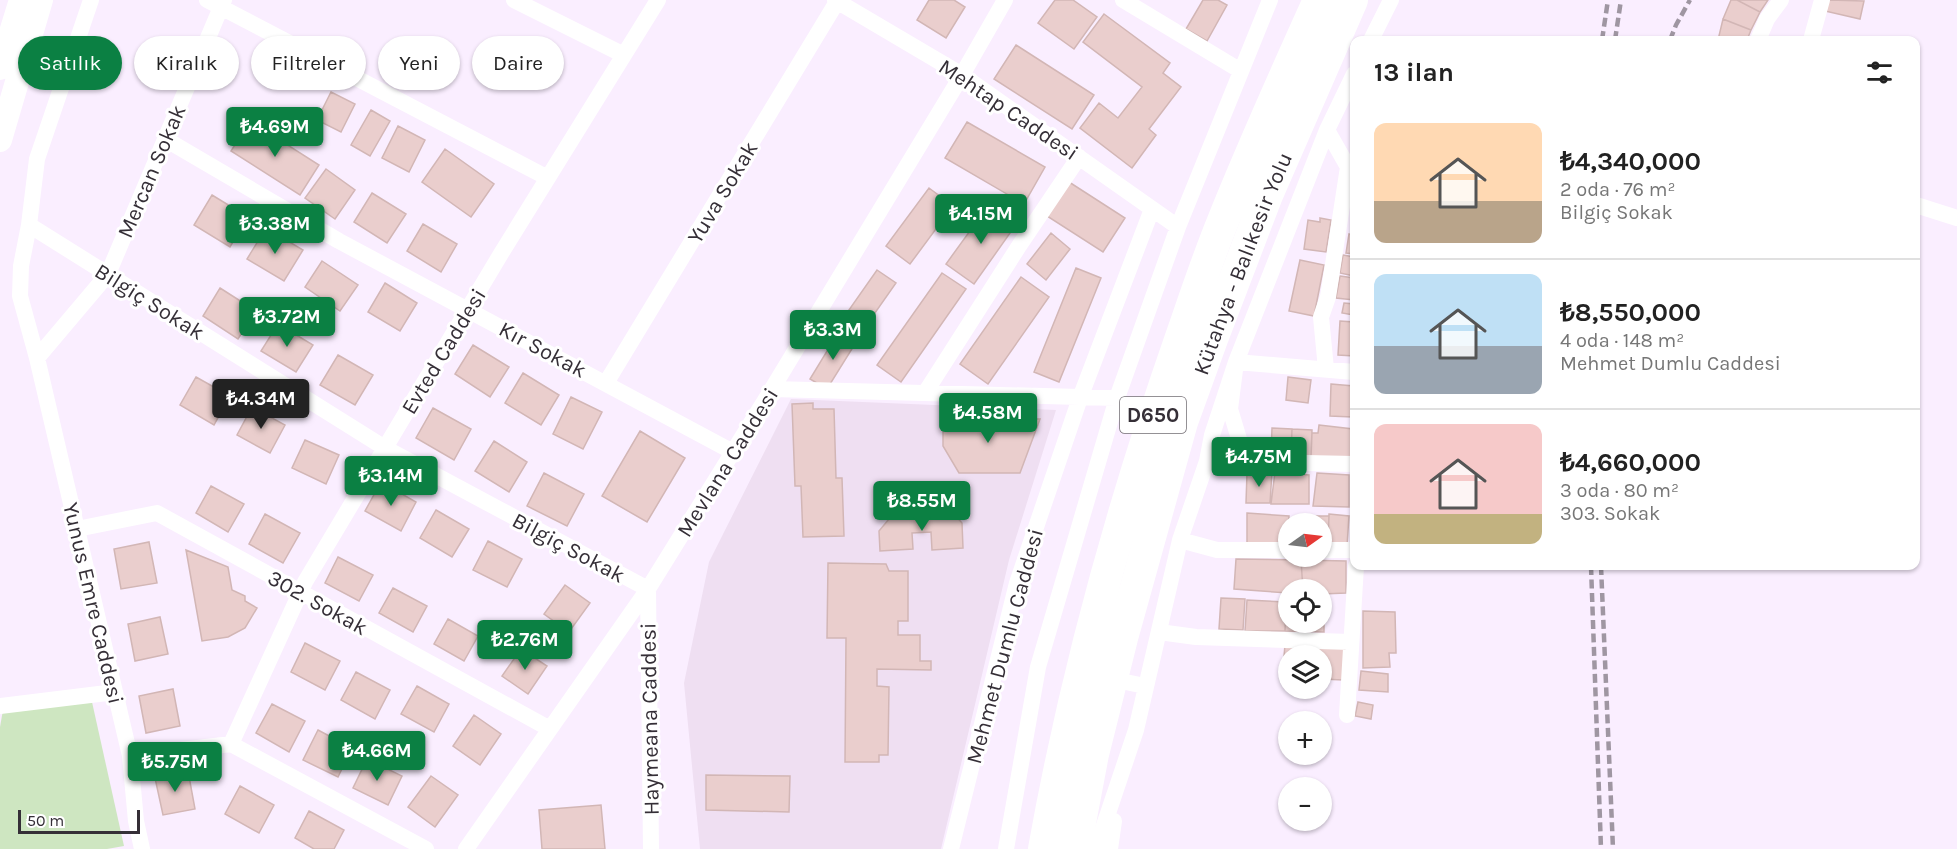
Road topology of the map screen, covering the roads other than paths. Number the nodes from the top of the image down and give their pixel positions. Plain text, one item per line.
1 (21, 0) edge
2 (40, 0) edge
3 (91, 0) edge
4 (514, 0) edge
5 (658, 0) edge
6 (837, 0) edge
7 (1005, 0) edge
8 (1123, 0) edge
9 (1270, 0) edge
10 (1319, 0) edge
11 (1352, 0) edge
12 (1391, 0) edge
13 (1781, 0) edge
14 (1822, 0) edge
15 (218, 2) edge
16 (1373, 36) edge
17 (1760, 36) edge
18 (1812, 36) edge
19 (624, 55) junction
20 (0, 68) edge
21 (1241, 71) junction
22 (962, 75) junction
23 (1350, 82) edge
24 (1327, 130) junction
25 (165, 139) junction
26 (0, 140) edge
27 (1080, 157) junction
28 (548, 178) junction
29 (1920, 207) edge
30 (1152, 208) junction
31 (1957, 218) edge
32 (29, 225) junction
33 (1178, 227) junction
34 (108, 274) junction
35 (468, 309) junction
36 (37, 358) junction
37 (1236, 362) junction
38 (1326, 369) junction
39 (1350, 372) edge
40 (606, 383) junction
41 (772, 389) junction
42 (925, 393) junction
43 (1080, 398) junction
44 (1117, 398) junction
45 (385, 448) junction
46 (734, 452) junction
47 (1207, 461) junction
48 (1246, 462) junction
49 (1350, 464) edge
50 (77, 529) junction
51 (1180, 540) junction
52 (1278, 550) edge
53 (1332, 550) edge
54 (1350, 550) edge
55 (1356, 570) edge
56 (648, 589) junction
57 (300, 593) junction
58 (1159, 632) junction
59 (1351, 642) junction
60 (1111, 679) junction
61 (1145, 686) junction
62 (115, 692) junction
63 (0, 706) edge
64 (1347, 716) dead end
65 (550, 729) junction
66 (231, 744) junction
67 (130, 756) junction
68 (1122, 773) junction
69 (142, 849) edge
70 (426, 849) edge
71 (466, 849) edge
72 (651, 849) edge
73 (951, 849) edge
74 (1006, 849) edge
75 (1044, 849) edge
76 (1075, 849) edge
77 (1096, 849) edge
78 (1110, 849) edge

1 - 20 main road
2 - 26 main road
3 - 32 street, Yunus Emre Caddesi
4 - 19 street
5 - 19 street, Evted Caddesi
6 - 22 street, Mehtap Caddesi
6 - 40 street, Yuva Sokak
7 - 22 street, Mevlana Caddesi
8 - 21 street
9 - 21 street
10 - 75 highway, Kütahya - Balıkesir Yolu / D650
11 - 60 highway, Kütahya - Balıkesir Yolu / D650
12 - 16 street
13 - 17 street
14 - 18 street
15 - 25 street, Mercan Sokak
15 - 28 street
19 - 28 street, Evted Caddesi
21 - 33 street
22 - 27 street, Mehtap Caddesi
22 - 41 street, Mevlana Caddesi
23 - 24 street
24 - 37 street
24 - 38 street
25 - 34 street, Mercan Sokak
25 - 35 street, Kır Sokak
27 - 30 street, Mehtap Caddesi
27 - 42 street
28 - 35 street, Evted Caddesi
29 - 31 street
30 - 33 street, Mehtap Caddesi
30 - 43 street, Mehmet Dumlu Caddesi
32 - 34 street, Bilgiç Sokak
32 - 36 street, Yunus Emre Caddesi
33 - 44 street
34 - 36 street, Mercan Sokak
34 - 45 street, Bilgiç Sokak
35 - 40 street, Kır Sokak
35 - 45 street, Evted Caddesi
36 - 50 street, Yunus Emre Caddesi
37 - 38 street
37 - 47 street
37 - 48 street
38 - 39 street
40 - 46 street, Kır Sokak
41 - 42 street
41 - 46 street, Mevlana Caddesi
42 - 43 street
43 - 44 street
43 - 73 street, Mehmet Dumlu Caddesi
44 - 74 street
45 - 56 street, Bilgiç Sokak
45 - 57 street, Evted Caddesi
46 - 56 street, Mevlana Caddesi
47 - 48 street
47 - 51 street
48 - 49 street
50 - 57 street, 302. Sokak
50 - 62 street, Yunus Emre Caddesi
51 - 52 street
51 - 58 street
53 - 54 street
55 - 59 street
56 - 65 street, Mevlana Caddesi
56 - 72 street, Haymeana Caddesi
57 - 65 street, 302. Sokak
57 - 66 street, Evted Caddesi
58 - 59 street
58 - 61 street
59 - 64 street
60 - 61 street
60 - 76 highway, Kütahya - Balıkesir Yolu / D650
61 - 68 street
62 - 63 street
62 - 67 street, Yunus Emre Caddesi
65 - 71 street, Mevlana Caddesi
66 - 67 street
66 - 70 street
67 - 69 street, Yunus Emre Caddesi
68 - 77 street
68 - 78 street

